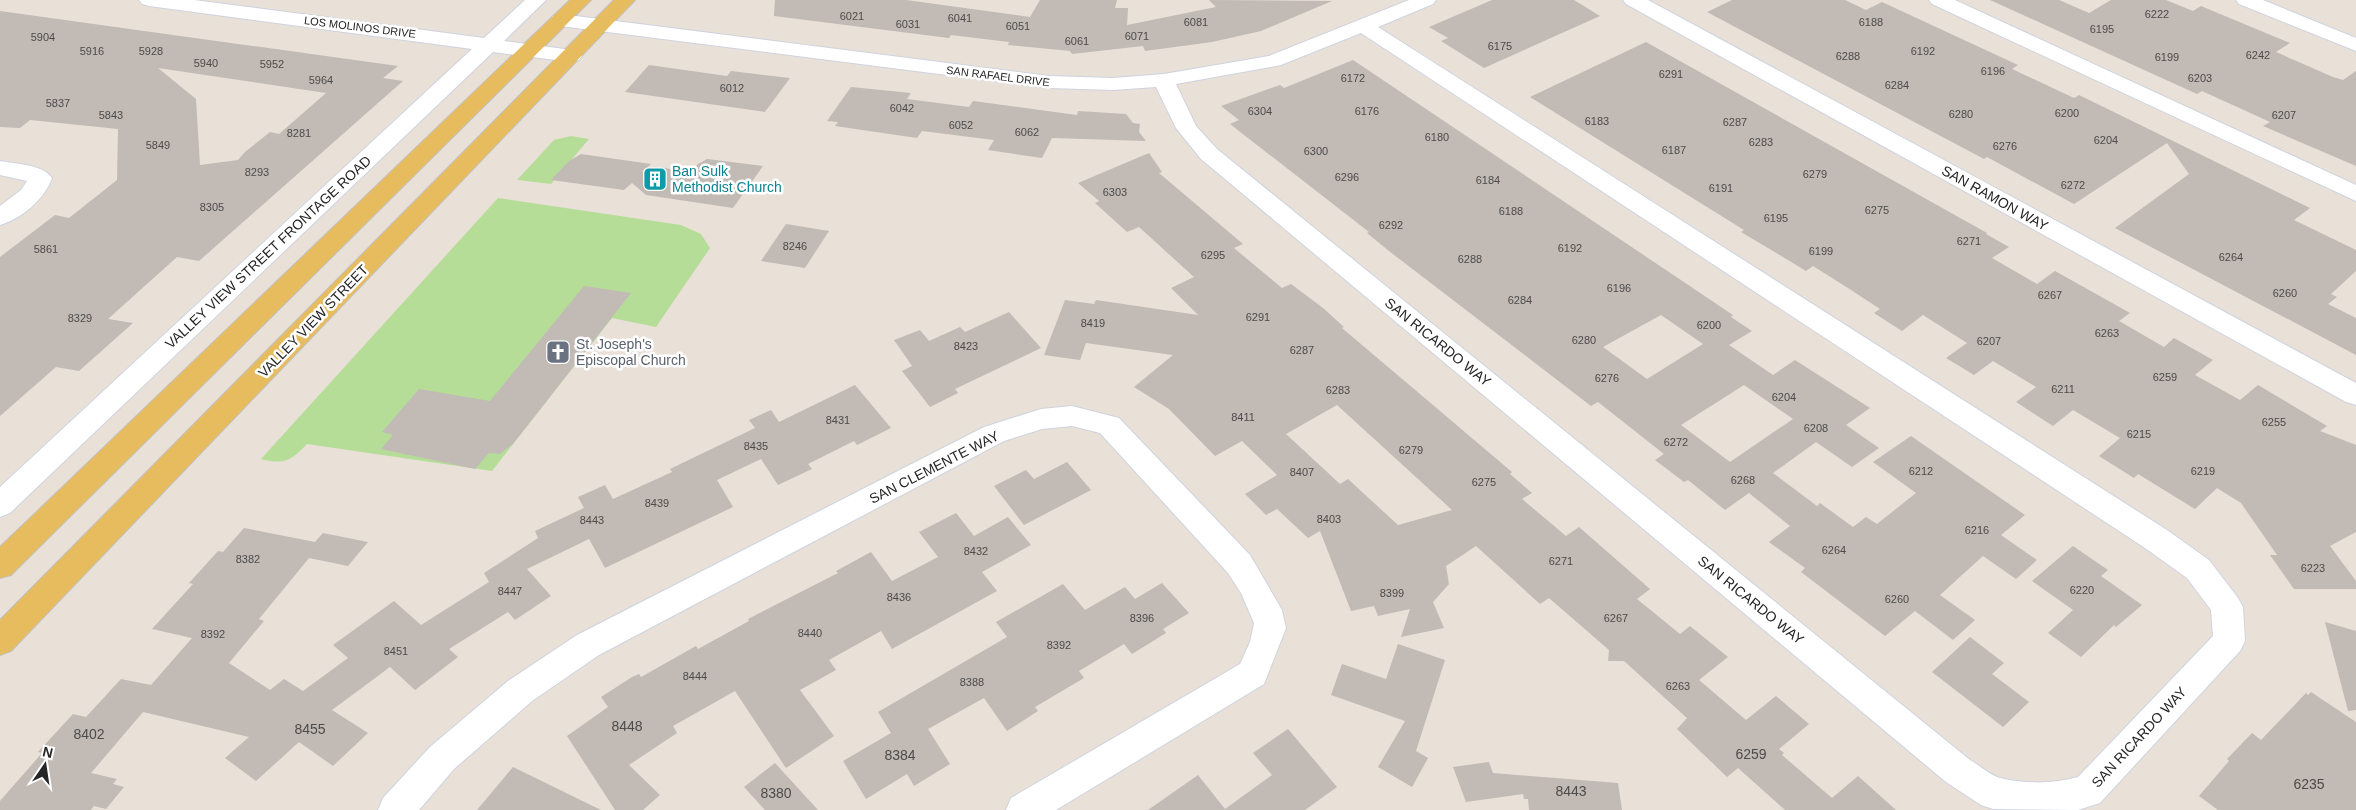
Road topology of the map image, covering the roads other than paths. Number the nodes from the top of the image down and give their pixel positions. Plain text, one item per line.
1 (149, 0) edge
2 (536, 0) edge
3 (581, 0) edge
4 (625, 0) edge
5 (1426, 0) edge
6 (1633, 0) edge
7 (1938, 0) edge
8 (2246, 0) edge
9 (560, 20) junction
10 (600, 25) junction
11 (1363, 26) junction
12 (488, 44) junction
13 (2356, 44) edge
14 (529, 49) junction
15 (572, 56) junction
16 (1164, 80) junction
17 (0, 168) edge
18 (2356, 194) edge
19 (0, 217) edge
20 (2356, 395) edge
21 (0, 505) edge
22 (0, 566) edge
23 (0, 641) edge
24 (396, 810) edge
25 (1024, 810) edge

1 - 12 street, LOS MOLINOS DRIVE
2 - 12 street, VALLEY VIEW STREET FRONTAGE ROAD
3 - 9 main road
4 - 10 main road, VALLEY VIEW STREET
5 - 11 street, SAN RAFAEL DRIVE
6 - 20 street, SAN RAMON WAY
7 - 18 street
8 - 13 street
9 - 10 street, SAN RAFAEL DRIVE
9 - 14 main road
10 - 15 main road, VALLEY VIEW STREET
10 - 16 street, SAN RAFAEL DRIVE
11 - 16 street, SAN RAFAEL DRIVE
11 - 16 street, SAN RICARDO WAY
12 - 14 street, LOS MOLINOS DRIVE
12 - 21 street, VALLEY VIEW STREET FRONTAGE ROAD
14 - 15 street, LOS MOLINOS DRIVE
14 - 22 main road
15 - 23 main road, VALLEY VIEW STREET
17 - 19 street
24 - 25 street, SAN CLEMENTE WAY

